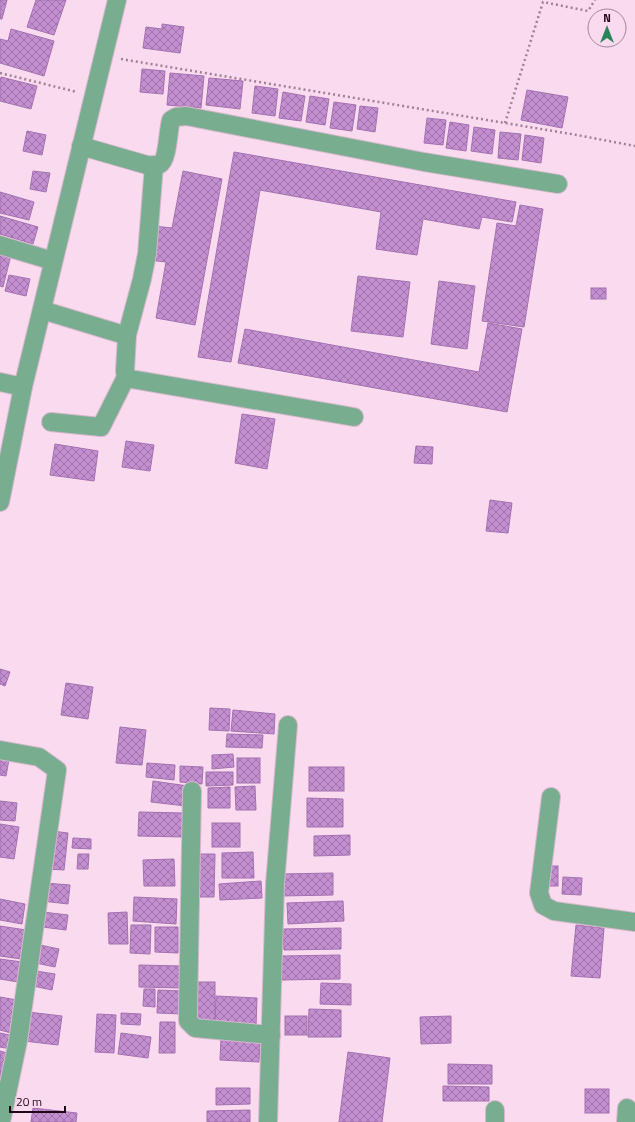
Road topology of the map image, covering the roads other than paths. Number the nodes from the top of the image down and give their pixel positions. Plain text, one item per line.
1 (111, 1) edge
2 (81, 146) junction
3 (154, 165) junction
4 (558, 184) dead end
5 (0, 245) edge
6 (53, 261) junction
7 (42, 310) junction
8 (127, 335) junction
9 (126, 377) junction
10 (0, 382) edge
11 (23, 387) junction
12 (354, 417) dead end
13 (51, 422) dead end
14 (0, 502) edge
15 (288, 725) dead end
16 (0, 750) edge
17 (192, 792) dead end
18 (551, 797) dead end
19 (635, 922) edge
20 (271, 1035) junction
21 (1, 1122) edge
22 (268, 1122) edge

1 - 2 street
2 - 3 street
2 - 6 street
3 - 4 street
3 - 8 street
5 - 6 street
6 - 7 street
7 - 8 street
7 - 11 street
8 - 9 street
9 - 12 street
9 - 13 street
10 - 11 street
11 - 14 street
15 - 20 street
16 - 21 street
17 - 20 street
18 - 19 street
20 - 22 street

